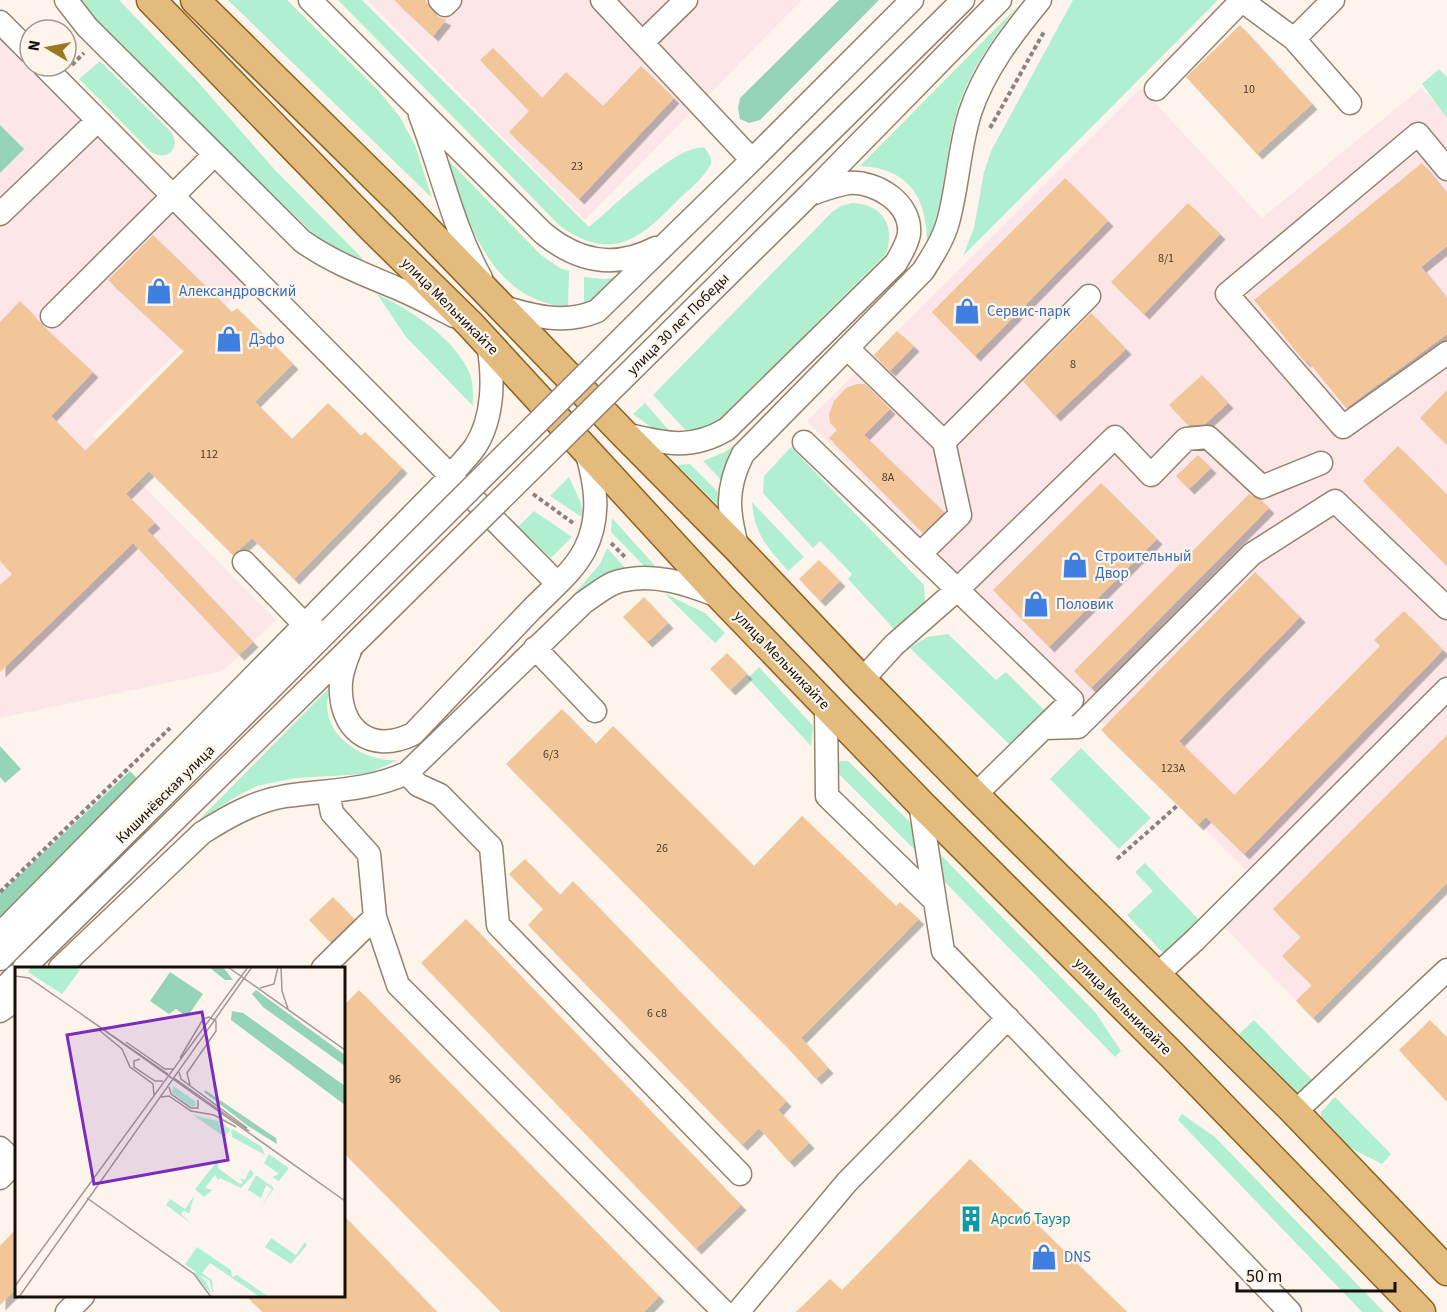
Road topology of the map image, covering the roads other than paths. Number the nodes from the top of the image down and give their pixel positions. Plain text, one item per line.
1 (66, 0) edge
2 (151, 0) edge
3 (195, 0) edge
4 (310, 0) edge
5 (440, 0) edge
6 (450, 0) edge
7 (602, 0) edge
8 (686, 0) edge
9 (912, 0) edge
10 (963, 0) edge
11 (1000, 0) edge
12 (1040, 0) edge
13 (1241, 0) edge
14 (1334, 0) edge
15 (0, 22) edge
16 (1294, 39) junction
17 (18, 40) edge
18 (643, 42) junction
19 (56, 78) edge
20 (1156, 89) dead end
21 (1350, 103) dead end
22 (417, 108) junction
23 (97, 121) junction
24 (214, 155) junction
25 (752, 160) junction
26 (1447, 169) edge
27 (809, 195) junction
28 (172, 196) junction
29 (0, 214) edge
30 (673, 237) junction
31 (1089, 296) dead end
32 (496, 302) junction
33 (52, 316) dead end
34 (479, 334) junction
35 (847, 348) junction
36 (1447, 353) edge
37 (624, 434) junction
38 (804, 442) dead end
39 (944, 442) junction
40 (586, 451) junction
41 (1321, 463) dead end
42 (451, 476) junction
43 (738, 549) junction
44 (921, 553) junction
45 (244, 562) dead end
46 (557, 583) junction
47 (958, 589) junction
48 (722, 598) junction
49 (1447, 608) edge
50 (304, 624) junction
51 (330, 628) joint
52 (352, 646) junction
53 (535, 648) junction
54 (861, 680) junction
55 (1447, 689) edge
56 (826, 705) junction
57 (596, 711) dead end
58 (1044, 728) junction
59 (407, 773) junction
60 (328, 792) junction
61 (975, 795) junction
62 (920, 803) junction
63 (935, 901) junction
64 (375, 918) junction
65 (0, 934) edge
66 (0, 959) edge
67 (26, 967) edge
68 (62, 967) edge
69 (325, 967) edge
70 (1157, 975) junction
71 (15, 977) edge
72 (1443, 981) edge
73 (0, 992) edge
74 (15, 1001) edge
75 (0, 1011) edge
76 (1008, 1018) junction
77 (1295, 1113) junction
78 (740, 1174) dead end
79 (1447, 1271) edge
80 (82, 1297) edge
81 (1280, 1309) edge
82 (67, 1312) edge
83 (724, 1312) edge
84 (738, 1312) edge
85 (1421, 1312) edge

1 - 24 street
2 - 34 main road, улица Мельникайте
3 - 32 main road
4 - 22 street
5 - 6 street
7 - 18 street
8 - 18 street
9 - 25 street
10 - 51 street, улица 30 лет Победы, bridge
11 - 27 street, улица 30 лет Победы
12 - 35 street
13 - 16 street
13 - 20 street
14 - 16 street
15 - 17 street
16 - 21 street
18 - 25 street
19 - 23 street
22 - 30 street
22 - 32 street
23 - 28 street
23 - 29 street
24 - 28 street
24 - 34 street
25 - 30 street
26 - 36 street
27 - 37 street
27 - 52 street, улица 30 лет Победы, bridge
28 - 33 street
28 - 42 street
30 - 32 street
31 - 39 street
32 - 37 main road
34 - 40 main road, улица Мельникайте
34 - 42 street
35 - 39 street
35 - 43 street
37 - 43 main road
38 - 44 street
39 - 44 street
40 - 46 street
40 - 48 main road, улица Мельникайте
41 - 47 street
42 - 46 street
42 - 50 street
43 - 54 main road
44 - 47 street
45 - 50 street
46 - 52 street
47 - 54 street
47 - 58 street
48 - 53 street
48 - 56 main road, улица Мельникайте
49 - 58 street
50 - 65 street
51 - 66 street, Кишинёвская улица
52 - 67 street, Кишинёвская улица
53 - 57 street
53 - 59 street
54 - 61 main road
55 - 70 street
56 - 62 main road, улица Мельникайте
56 - 63 street
58 - 61 street
59 - 60 street
59 - 78 street
60 - 64 street
60 - 68 street
61 - 70 main road
62 - 63 street
62 - 85 main road, улица Мельникайте
63 - 76 street
64 - 69 street
64 - 83 street
70 - 77 main road
71 - 73 street
72 - 77 street
74 - 75 street
76 - 81 street
76 - 84 street
77 - 79 main road
80 - 82 street

